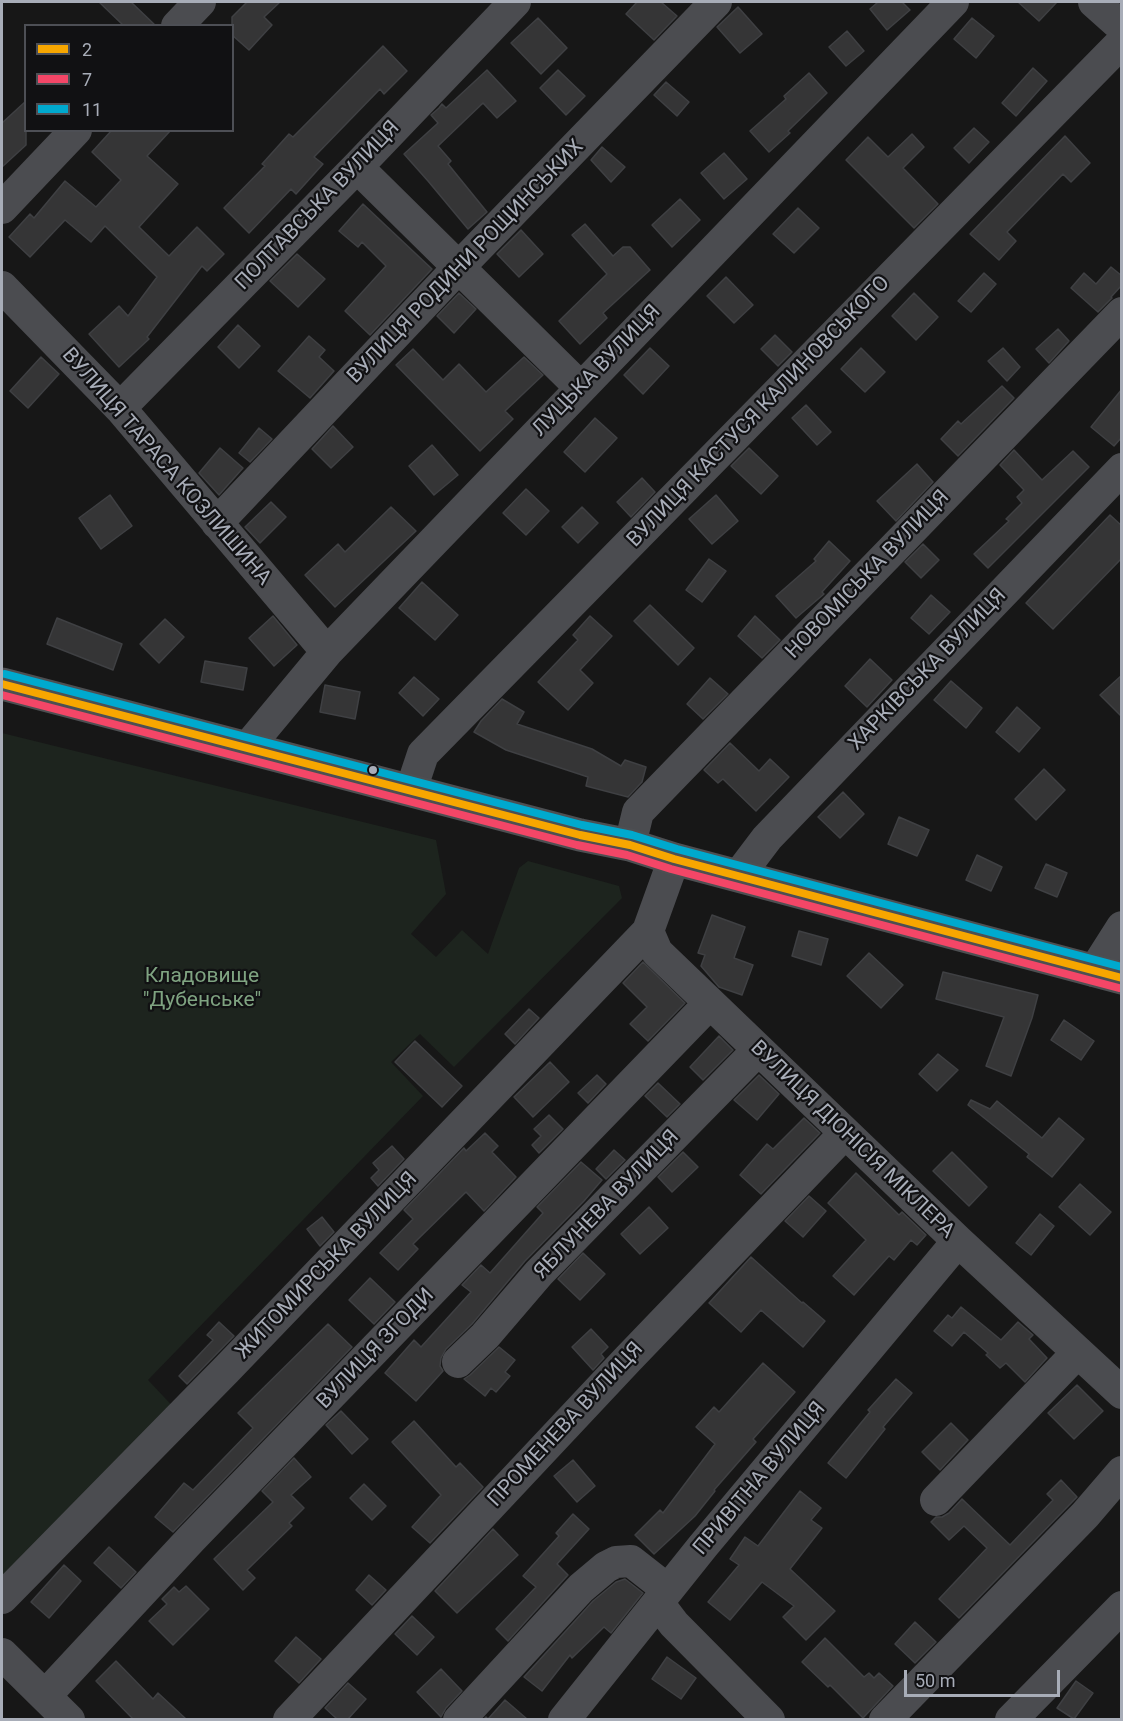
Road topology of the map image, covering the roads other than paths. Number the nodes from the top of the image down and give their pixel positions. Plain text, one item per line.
1 (200, 2) edge
2 (515, 2) edge
3 (716, 2) edge
4 (952, 2) edge
5 (1094, 2) edge
6 (179, 24) edge
7 (1122, 27) edge
8 (1122, 42) edge
9 (74, 132) edge
10 (357, 166) junction
11 (2, 208) edge
12 (458, 268) junction
13 (4, 293) edge
14 (1122, 313) edge
15 (581, 388) junction
16 (120, 408) junction
17 (1122, 469) edge
18 (217, 523) junction
19 (327, 652) junction
20 (2, 684) edge
21 (248, 747) junction
22 (411, 790) junction
23 (630, 845) junction
24 (674, 859) junction
25 (739, 875) junction
26 (1122, 927) edge
27 (648, 931) junction
28 (1108, 975) edge
29 (710, 1003) junction
30 (758, 1050) junction
31 (845, 1132) junction
32 (958, 1241) junction
33 (1078, 1352) junction
34 (458, 1362) dead end
35 (1122, 1393) edge
36 (1122, 1472) edge
37 (936, 1500) dead end
38 (663, 1597) junction
39 (2, 1598) edge
40 (1122, 1607) edge
41 (3, 1658) edge
42 (45, 1696) junction
43 (69, 1719) edge
44 (289, 1719) edge
45 (459, 1719) edge
46 (564, 1719) edge
47 (769, 1719) edge
48 (885, 1719) edge
49 (1011, 1719) edge

1 - 6 street
2 - 10 street, ПОЛТАВСЬКА ВУЛИЦЯ
3 - 12 street, ВУЛИЦЯ РОДИНИ РОЩИНСЬКИХ
4 - 15 street, ЛУЦЬКА ВУЛИЦЯ
5 - 7 street
8 - 22 street, ВУЛИЦЯ КАСТУСЯ КАЛИНОВСЬКОГО
9 - 11 street
10 - 12 street
10 - 16 street, ПОЛТАВСЬКА ВУЛИЦЯ
12 - 15 street
12 - 18 street, ВУЛИЦЯ РОДИНИ РОЩИНСЬКИХ
13 - 16 street, ВУЛИЦЯ ТАРАСА КОЗЛИШИНА
14 - 23 street, НОВОМІСЬКА ВУЛИЦЯ
15 - 19 street, ЛУЦЬКА ВУЛИЦЯ
16 - 18 street, ВУЛИЦЯ ТАРАСА КОЗЛИШИНА
17 - 25 street, ХАРКІВСЬКА ВУЛИЦЯ
18 - 19 street, ВУЛИЦЯ ТАРАСА КОЗЛИШИНА
19 - 21 street, ЛУЦЬКА ВУЛИЦЯ
20 - 21 main road
21 - 22 main road
22 - 23 main road
23 - 24 main road
24 - 25 main road
24 - 27 street
25 - 28 main road
26 - 28 street
27 - 29 street, ВУЛИЦЯ ДІОНІСІЯ МІКЛЕРА
27 - 39 street, ЖИТОМИРСЬКА ВУЛИЦЯ
29 - 30 street, ВУЛИЦЯ ДІОНІСІЯ МІКЛЕРА
29 - 42 street, ВУЛИЦЯ ЗГОДИ
30 - 31 street, ВУЛИЦЯ ДІОНІСІЯ МІКЛЕРА
30 - 34 street, ЯБЛУНЕВА ВУЛИЦЯ
31 - 32 street, ВУЛИЦЯ ДІОНІСІЯ МІКЛЕРА
31 - 44 street, ПРОМЕНЕВА ВУЛИЦЯ
32 - 33 street, ВУЛИЦЯ ДІОНІСІЯ МІКЛЕРА
32 - 38 street, ПРИВІТНА ВУЛИЦЯ
33 - 35 street, ВУЛИЦЯ ДІОНІСІЯ МІКЛЕРА
33 - 37 street
36 - 48 street
38 - 45 street
38 - 46 street, ПРИВІТНА ВУЛИЦЯ
38 - 47 street
40 - 49 street
41 - 42 street
42 - 43 street

